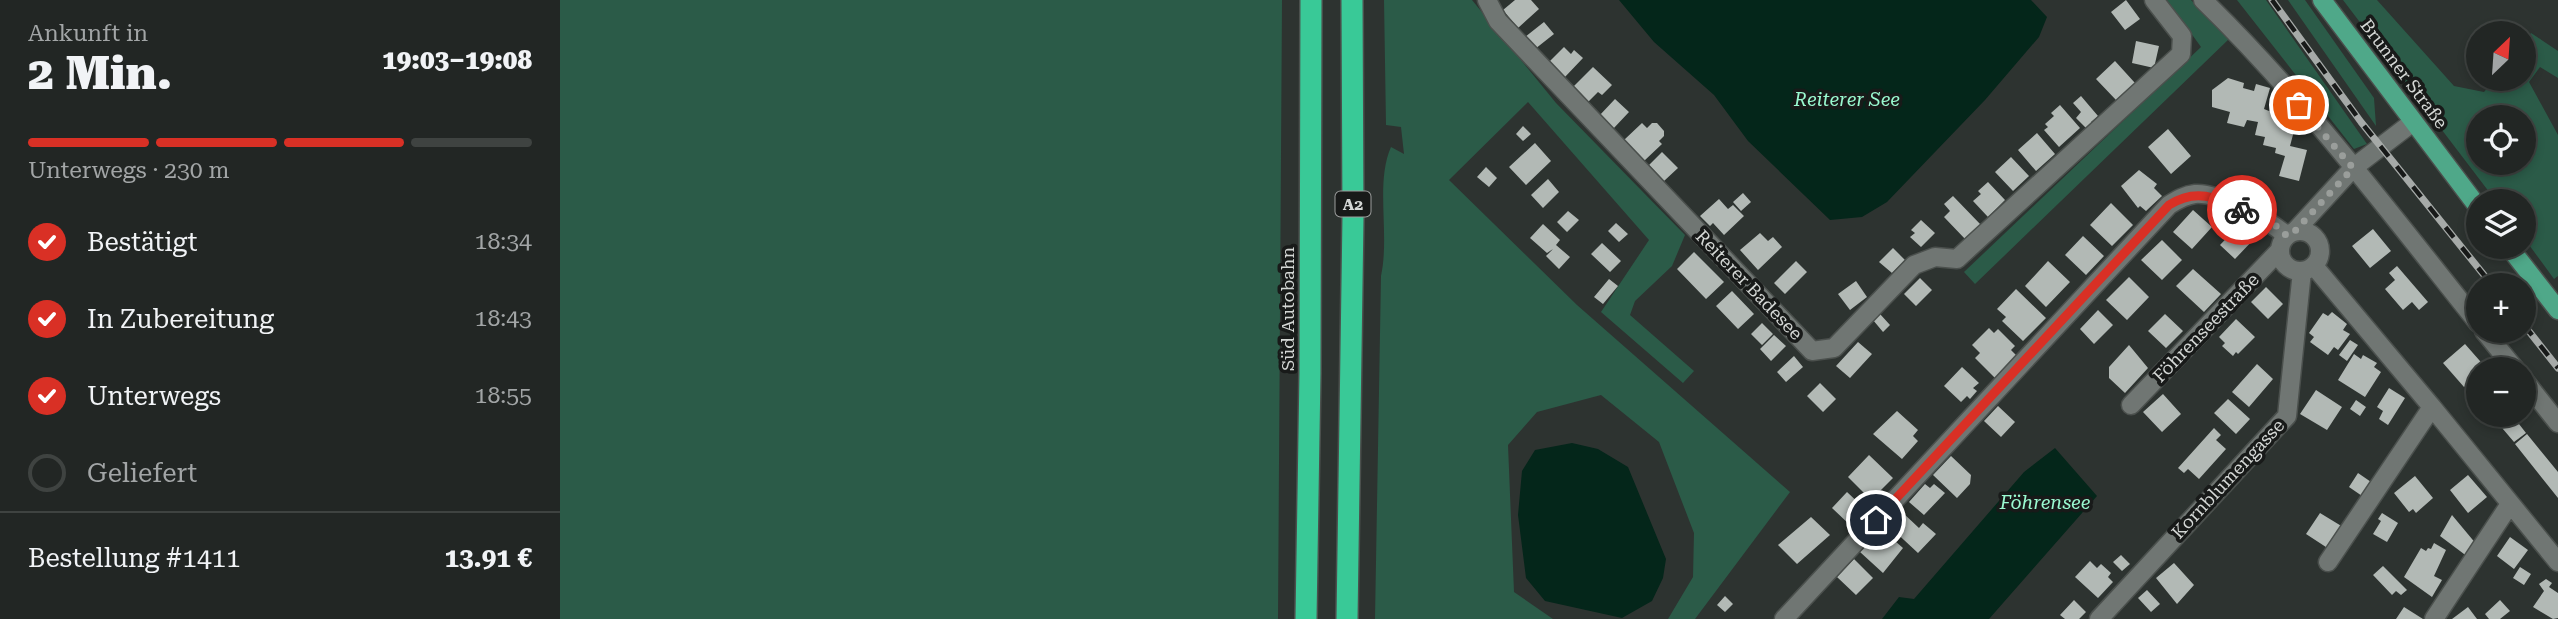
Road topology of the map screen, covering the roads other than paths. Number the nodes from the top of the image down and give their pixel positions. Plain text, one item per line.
1 (1311, 0) edge
2 (1352, 0) edge
3 (1487, 0) edge
4 (2154, 0) edge
5 (2203, 0) edge
6 (2322, 0) edge
7 (2413, 122) junction
8 (2353, 168) junction
9 (2466, 191) edge
10 (2326, 199) junction
11 (2287, 239) junction
12 (2319, 243) junction
13 (2518, 259) edge
14 (2308, 269) junction
15 (2466, 308) edge
16 (2558, 310) edge
17 (2494, 343) edge
18 (2505, 357) edge
19 (2536, 395) edge
20 (2132, 405) dead end
21 (2432, 407) junction
22 (2558, 423) edge
23 (2510, 504) junction
24 (2328, 562) dead end
25 (2558, 562) edge
26 (1306, 619) edge
27 (1347, 619) edge
28 (1784, 619) edge
29 (2099, 619) edge
30 (2434, 619) edge

1 - 26 highway, Süd Autobahn / A2
2 - 27 highway, A2
3 - 4 street, Reiterer Badesee
5 - 8 street
6 - 7 main road, Brunner Straße
7 - 8 street
7 - 9 main road, Brunner Straße
8 - 10 street, Föhrenseestraße
8 - 15 street
10 - 11 street, Föhrenseestraße
10 - 12 street
11 - 12 street
11 - 14 street
11 - 20 street, Föhrenseestraße
11 - 28 street
12 - 14 street
13 - 16 main road
14 - 21 street
14 - 29 street, Kornblumengasse
17 - 18 street
19 - 22 street
21 - 23 street
21 - 24 street
23 - 25 street
23 - 30 street

